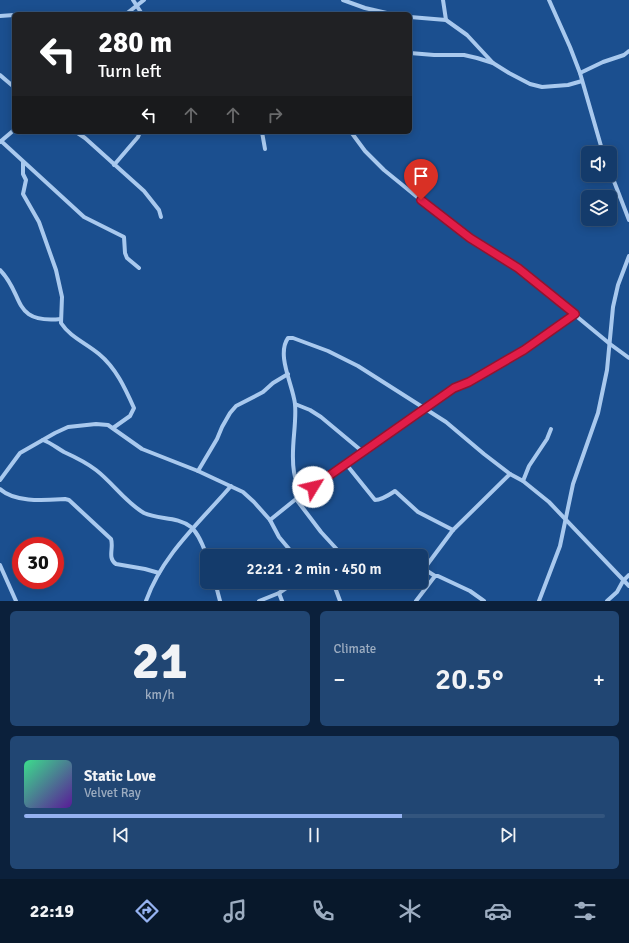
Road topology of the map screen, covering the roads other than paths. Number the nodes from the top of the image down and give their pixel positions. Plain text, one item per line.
1 (133, 0) edge
2 (144, 0) edge
3 (343, 0) edge
4 (443, 0) edge
5 (548, 0) edge
6 (137, 6) junction
7 (129, 12) edge
8 (141, 12) edge
9 (382, 12) edge
10 (12, 15) edge
11 (0, 16) edge
12 (412, 17) edge
13 (446, 20) junction
14 (629, 51) edge
15 (412, 53) edge
16 (493, 63) junction
17 (580, 73) junction
18 (0, 75) edge
19 (582, 80) junction
20 (12, 85) edge
21 (12, 132) edge
22 (79, 134) edge
23 (139, 134) edge
24 (262, 134) edge
25 (352, 134) edge
26 (0, 142) edge
27 (601, 146) edge
28 (264, 149) dead end
29 (23, 162) junction
30 (114, 165) junction
31 (614, 182) edge
32 (161, 217) dead end
33 (629, 220) edge
34 (629, 256) edge
35 (139, 268) dead end
36 (0, 270) edge
37 (575, 314) junction
38 (61, 319) junction
39 (610, 344) junction
40 (629, 358) edge
41 (288, 374) junction
42 (295, 404) junction
43 (425, 410) junction
44 (113, 428) junction
45 (551, 429) dead end
46 (43, 440) junction
47 (363, 452) junction
48 (346, 464) junction
49 (198, 471) junction
50 (510, 474) junction
51 (0, 480) edge
52 (524, 481) junction
53 (231, 486) junction
54 (0, 490) edge
55 (302, 495) junction
56 (296, 499) junction
57 (270, 520) junction
58 (566, 520) junction
59 (193, 528) junction
60 (453, 530) junction
61 (204, 549) edge
62 (288, 549) edge
63 (337, 549) edge
64 (428, 561) edge
65 (0, 565) edge
66 (428, 572) edge
67 (159, 574) junction
68 (629, 575) edge
69 (435, 576) junction
70 (623, 581) junction
71 (629, 586) edge
72 (217, 589) edge
73 (285, 589) edge
74 (336, 589) edge
75 (279, 593) junction
76 (16, 601) edge
77 (146, 601) edge
78 (220, 601) edge
79 (259, 601) edge
80 (282, 601) edge
81 (340, 601) edge
82 (416, 601) edge
83 (484, 601) edge
84 (539, 601) edge
85 (606, 601) edge

1 - 6 street
2 - 6 street
3 - 9 street
4 - 13 street
5 - 17 street
6 - 7 street
6 - 8 street
10 - 11 street
12 - 13 street
13 - 16 street
14 - 17 street
15 - 16 street
16 - 19 street
17 - 19 street
18 - 20 street
19 - 27 street
21 - 26 street
22 - 30 street
23 - 30 street
24 - 28 street
25 - 37 street
26 - 29 street
29 - 35 street
29 - 38 street
30 - 32 street
31 - 33 street
34 - 39 street
36 - 38 street
37 - 39 street
37 - 43 street
38 - 44 street
39 - 40 street
39 - 58 street
41 - 42 street
41 - 43 street
41 - 49 street
42 - 47 street
42 - 55 street
43 - 47 street
43 - 50 street
44 - 46 street
44 - 49 street
45 - 52 street
46 - 51 street
46 - 59 street
47 - 48 street
48 - 55 street
48 - 60 street
49 - 53 street
50 - 52 street
50 - 60 street
52 - 58 street
53 - 57 street
53 - 59 street
54 - 67 street
55 - 56 street
56 - 57 street
56 - 63 street
57 - 62 street
58 - 70 street
58 - 84 street
59 - 61 street
59 - 67 street
60 - 64 street
65 - 76 street
66 - 69 street
67 - 77 street
68 - 70 street
69 - 82 street
69 - 83 street
70 - 71 street
70 - 85 street
72 - 78 street
73 - 75 street
74 - 81 street
75 - 79 street
75 - 80 street

